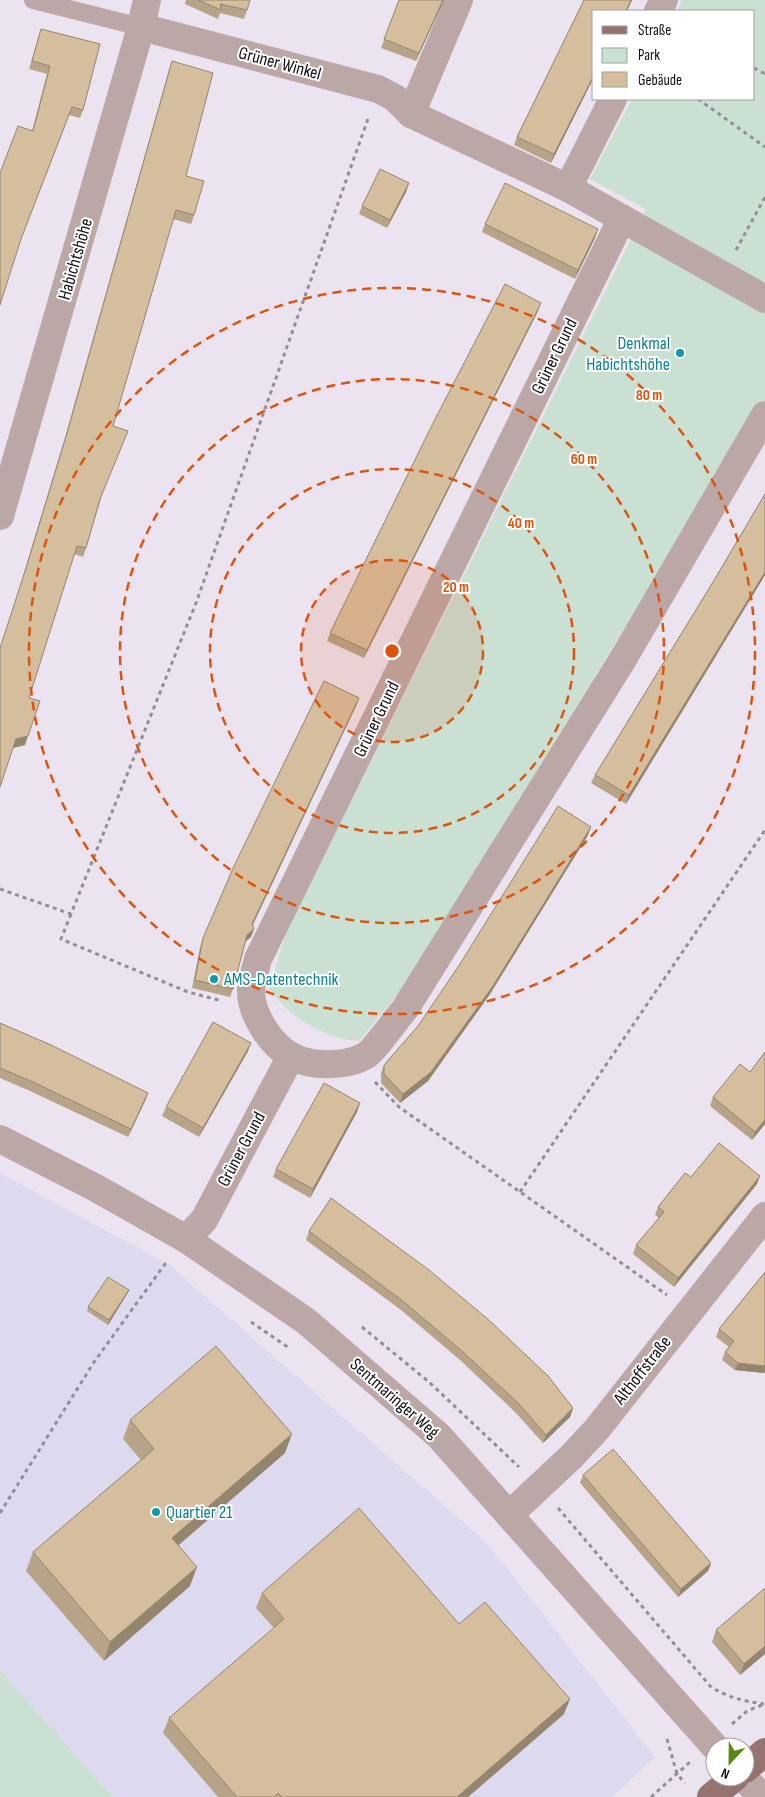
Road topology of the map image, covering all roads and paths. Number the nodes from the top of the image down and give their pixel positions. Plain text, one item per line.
1 (33, 0) edge
2 (147, 0) edge
3 (459, 0) edge
4 (141, 28) junction
5 (378, 89) junction
6 (613, 100) edge
7 (699, 100) edge
8 (411, 114) junction
9 (765, 147) edge
10 (568, 188) junction
11 (765, 197) edge
12 (622, 218) junction
13 (722, 275) junction
14 (765, 299) edge
15 (765, 416) edge
16 (0, 516) edge
17 (765, 830) edge
18 (0, 889) edge
19 (71, 914) junction
20 (253, 996) junction
21 (291, 1056) junction
22 (354, 1060) junction
23 (0, 1139) edge
24 (520, 1192) junction
25 (765, 1216) edge
26 (186, 1239) junction
27 (160, 1255) dead end
28 (168, 1260) junction
29 (176, 1266) dead end
30 (689, 1311) junction
31 (244, 1317) dead end
32 (291, 1349) dead end
33 (0, 1513) edge
34 (509, 1515) junction
35 (662, 1732) dead end
36 (706, 1737) edge
37 (765, 1752) edge
38 (755, 1760) edge
39 (677, 1774) dead end
40 (723, 1787) edge
41 (752, 1787) edge
42 (711, 1797) edge
43 (762, 1797) edge

1 - 4 lane
2 - 4 street, Habichtshöhe
3 - 8 street
4 - 5 street, Grüner Winkel
4 - 16 street, Habichtshöhe
5 - 8 street, Grüner Winkel
5 - 19 path
6 - 10 street
7 - 9 path
8 - 10 street, Grüner Winkel
10 - 12 street
11 - 13 path
12 - 13 street
12 - 20 street, Grüner Grund
13 - 14 street
15 - 22 street, Grüner Grund
17 - 24 path
18 - 19 path
19 - 20 path
20 - 21 street, Grüner Grund
21 - 22 street, Grüner Grund
21 - 26 street, Grüner Grund
22 - 24 path
23 - 26 street, Sentmaringer Weg
24 - 30 path
25 - 30 street, Althoffstraße
26 - 28 path
26 - 34 street, Sentmaringer Weg
27 - 28 path
28 - 29 path
28 - 33 path
30 - 34 street, Althoffstraße
31 - 32 path
34 - 36 street, Sentmaringer Weg
35 - 39 path
37 - 38 main road
40 - 42 main road
41 - 43 street

